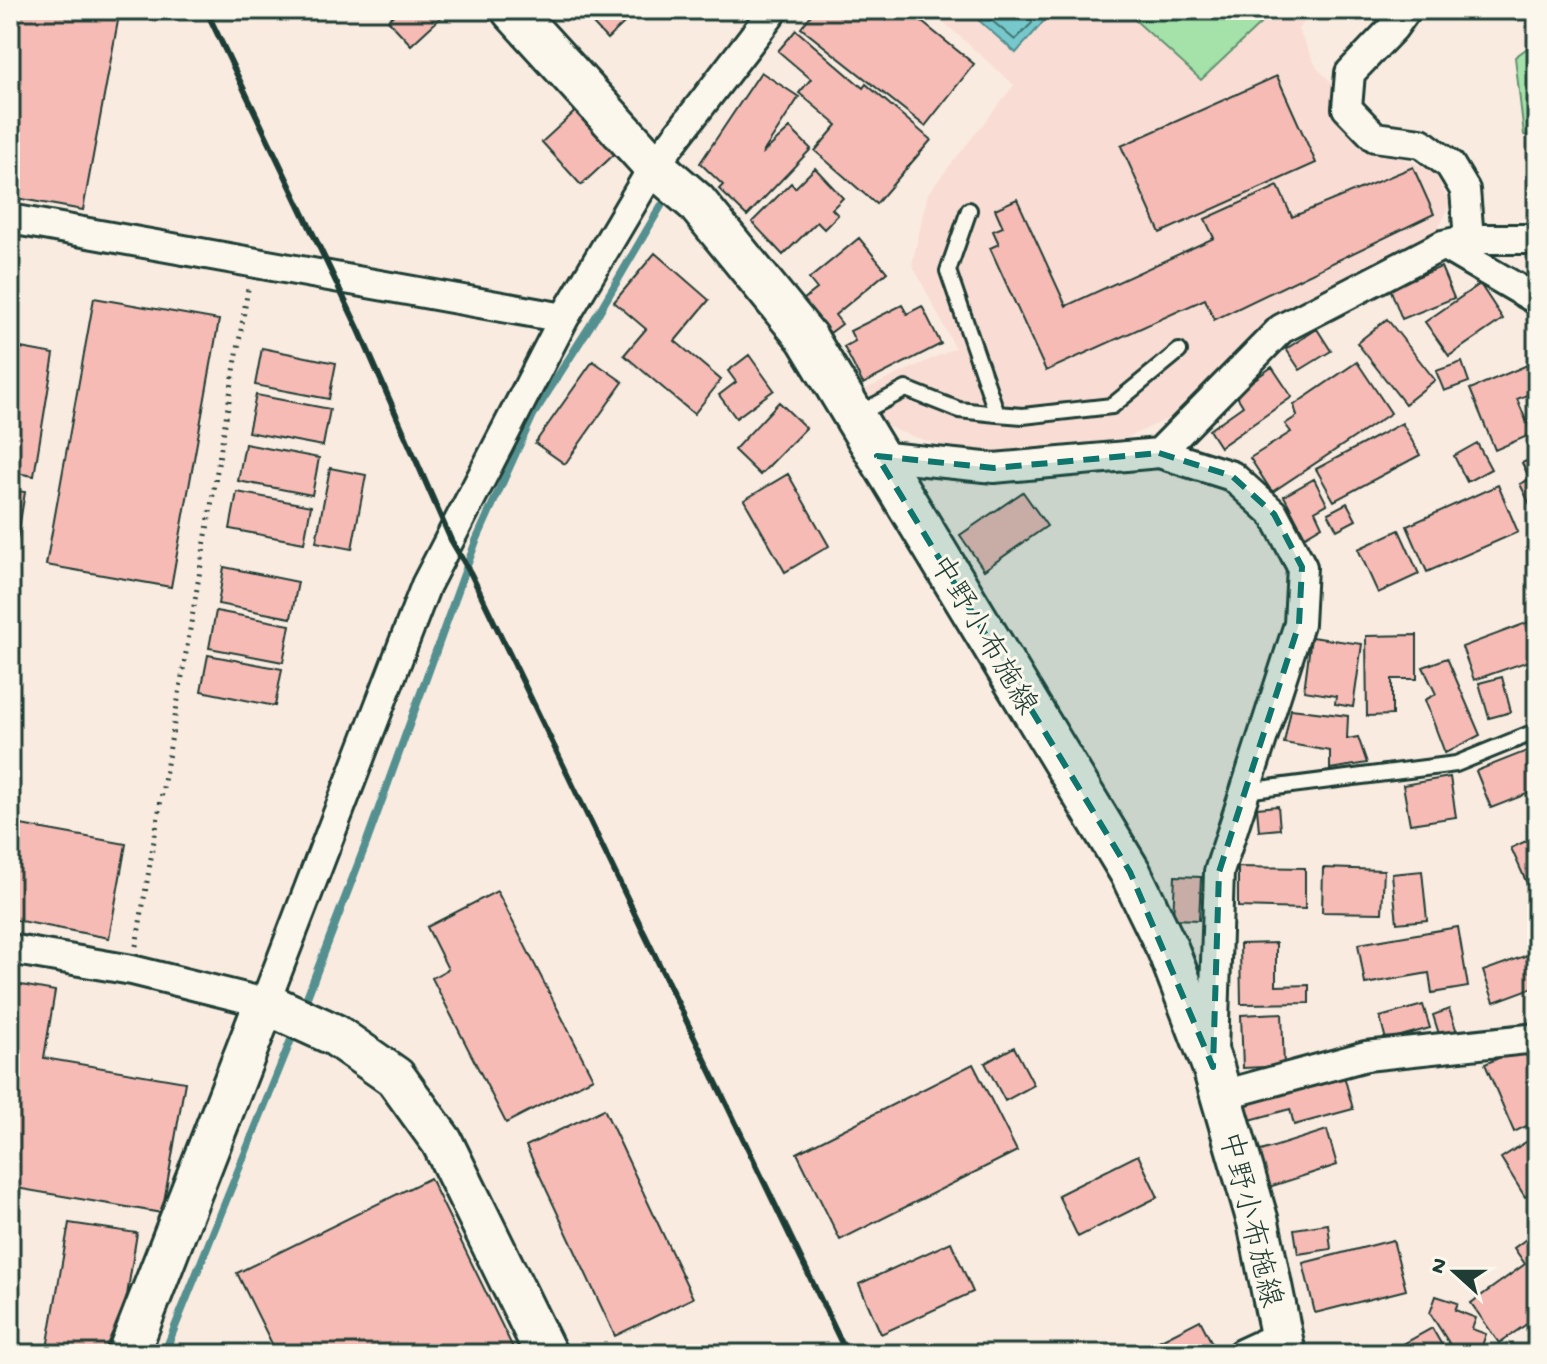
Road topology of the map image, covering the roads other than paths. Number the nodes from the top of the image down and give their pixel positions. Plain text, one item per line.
1 (512, 10) edge
2 (774, 10) edge
3 (1406, 10) edge
4 (654, 166) junction
5 (969, 210) dead end
6 (10, 219) edge
7 (1537, 239) edge
8 (1456, 242) junction
9 (1537, 300) edge
10 (564, 318) junction
11 (1179, 351) dead end
12 (997, 414) junction
13 (854, 416) junction
14 (1159, 453) junction
15 (877, 456) junction
16 (1537, 731) edge
17 (1245, 791) junction
18 (10, 949) edge
19 (265, 1003) junction
20 (1537, 1038) edge
21 (1216, 1082) junction
22 (1283, 1345) edge
23 (128, 1354) edge
24 (546, 1354) edge
25 (1241, 1354) edge

1 - 4 main road, 中野小布施線
2 - 4 street
3 - 8 street
4 - 10 street
4 - 13 main road, 中野小布施線
5 - 12 lane
6 - 10 street
7 - 8 street
8 - 9 street
8 - 14 street
10 - 19 street
11 - 12 lane
12 - 13 lane
13 - 15 main road, 中野小布施線
14 - 15 street
14 - 17 street
15 - 21 main road, 中野小布施線
16 - 17 lane
17 - 21 street
18 - 19 street
19 - 23 main road
19 - 24 main road
20 - 21 street
21 - 22 main road, 中野小布施線
22 - 25 street

